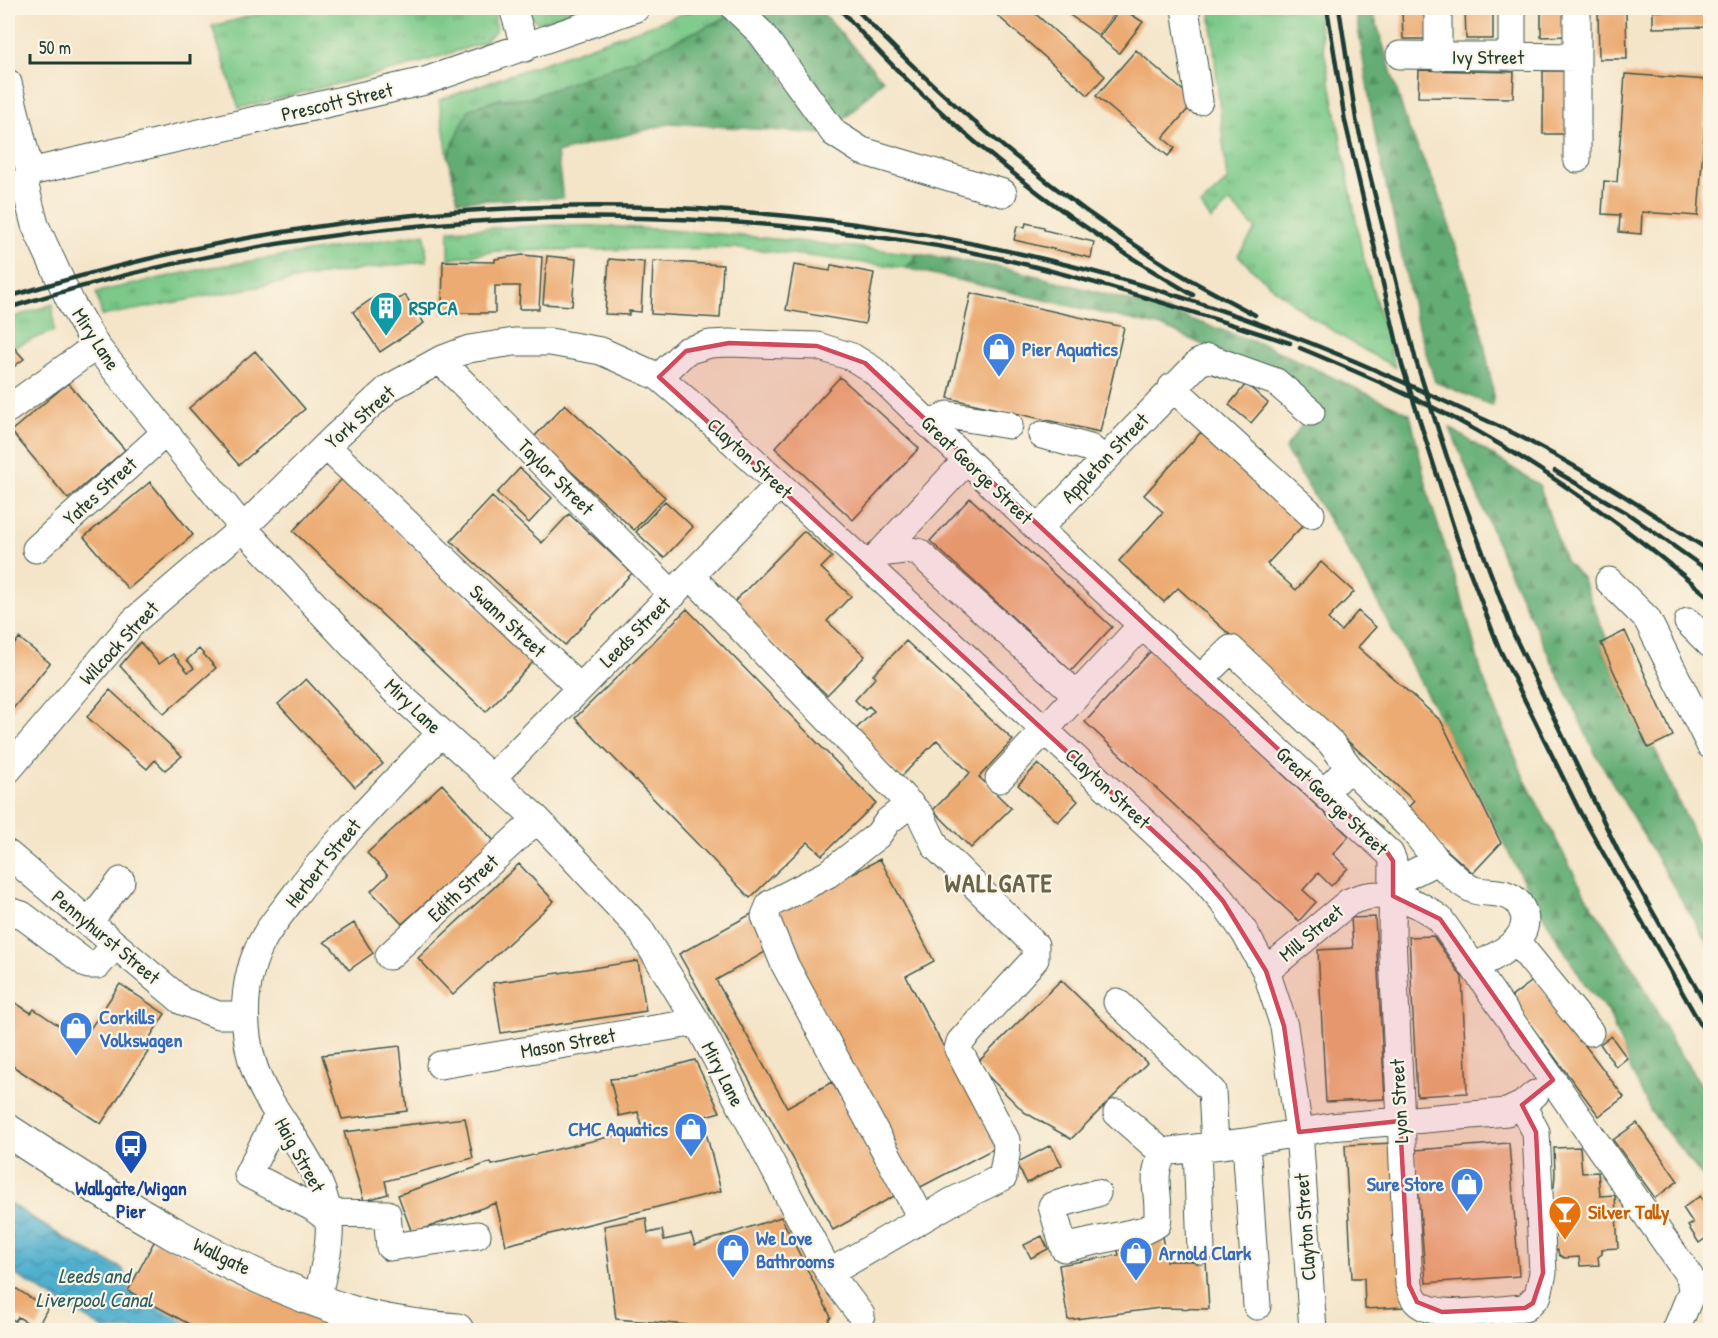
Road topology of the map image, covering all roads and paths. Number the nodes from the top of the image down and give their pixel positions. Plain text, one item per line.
1 (513, 8) edge
2 (636, 8) edge
3 (735, 8) edge
4 (1185, 8) edge
5 (1438, 8) edge
6 (1512, 8) edge
7 (1576, 8) edge
8 (525, 48) junction
9 (1400, 55) dead end
10 (1438, 57) junction
11 (1512, 57) junction
12 (1576, 57) junction
13 (8, 83) edge
14 (1199, 101) dead end
15 (21, 159) edge
16 (1577, 159) dead end
17 (1003, 193) dead end
18 (96, 346) junction
19 (440, 360) junction
20 (659, 377) junction
21 (1173, 387) junction
22 (8, 409) edge
23 (1311, 412) dead end
24 (930, 425) junction
25 (1009, 425) dead end
26 (165, 433) junction
27 (1042, 435) dead end
28 (326, 446) junction
29 (1104, 460) junction
30 (966, 461) junction
31 (779, 485) junction
32 (1311, 514) dead end
33 (243, 528) junction
34 (1038, 529) junction
35 (36, 549) dead end
36 (874, 560) junction
37 (1609, 581) dead end
38 (682, 585) junction
39 (1688, 622) dead end
40 (1142, 625) junction
41 (1710, 644) edge
42 (1201, 678) junction
43 (579, 687) junction
44 (1077, 695) junction
45 (1703, 712) edge
46 (1045, 729) junction
47 (441, 733) junction
48 (1710, 745) edge
49 (1348, 767) junction
50 (8, 770) edge
51 (492, 779) junction
52 (999, 779) dead end
53 (1325, 792) junction
54 (910, 804) junction
55 (537, 819) junction
56 (8, 854) edge
57 (1437, 861) junction
58 (121, 881) dead end
59 (1393, 889) junction
60 (8, 911) edge
61 (88, 923) junction
62 (1516, 941) junction
63 (114, 946) junction
64 (389, 956) dead end
65 (1474, 968) junction
66 (1266, 971) junction
67 (1117, 1002) dead end
68 (244, 1015) junction
69 (697, 1022) junction
70 (1590, 1032) dead end
71 (440, 1065) dead end
72 (1552, 1080) junction
73 (1522, 1105) junction
74 (1117, 1113) dead end
75 (278, 1115) junction
76 (1400, 1121) junction
77 (8, 1131) edge
78 (1299, 1132) junction
79 (1246, 1142) junction
80 (1206, 1146) junction
81 (1164, 1154) junction
82 (1097, 1193) dead end
83 (328, 1216) junction
84 (922, 1219) junction
85 (477, 1235) dead end
86 (1201, 1250) dead end
87 (829, 1273) junction
88 (317, 1300) junction
89 (1257, 1306) dead end
90 (861, 1316) dead end
91 (457, 1330) edge
92 (1313, 1330) edge
93 (1676, 1330) edge

1 - 8 street
2 - 8 street, Prescott Street
3 - 17 street
4 - 14 street
5 - 10 street
6 - 11 street
7 - 12 street
8 - 15 street, Prescott Street
9 - 10 street, Ivy Street
10 - 11 street, Ivy Street
11 - 12 street, Ivy Street
12 - 16 street
13 - 15 street, Miry Lane
15 - 18 street, Miry Lane
18 - 22 street
18 - 26 street, Miry Lane
19 - 20 street, York Street
19 - 28 street, York Street
19 - 38 street, Taylor Street
20 - 24 street, Great George Street
20 - 31 street, Clayton Street
21 - 23 street, Appleton Street
21 - 29 street, Appleton Street
21 - 32 street
24 - 25 street
24 - 30 street, Great George Street
26 - 33 street, Miry Lane
26 - 35 street, Yates Street
27 - 29 street
28 - 33 street, York Street
28 - 43 street, Swann Street
29 - 34 street, Appleton Street
30 - 34 street, Great George Street
30 - 36 street
31 - 36 street, Clayton Street
31 - 38 street, Leeds Street
33 - 47 street, Miry Lane
33 - 50 street, Wilcock Street
34 - 40 street, Great George Street
36 - 44 street
36 - 46 street, Clayton Street
37 - 45 street
38 - 43 street, Leeds Street
38 - 54 street, Taylor Street
39 - 41 street
40 - 42 street, Great George Street
40 - 44 street
42 - 49 street
42 - 53 street, Great George Street
43 - 51 street, Leeds Street
44 - 46 street
45 - 48 street
46 - 52 street
46 - 66 street, Clayton Street
47 - 51 street, Miry Lane
47 - 68 street, Herbert Street
49 - 53 street
49 - 57 street
51 - 55 street, Miry Lane
53 - 59 street, Great George Street
54 - 84 street
54 - 84 street, Taylor Street
55 - 64 street, Edith Street
55 - 69 street, Miry Lane
56 - 61 street, Pennyhurst Street
57 - 59 street
57 - 62 street
58 - 61 street
59 - 65 street
59 - 66 street, Mill Street
59 - 76 street, Lyon Street
60 - 63 street
61 - 63 street, Pennyhurst Street
62 - 65 street
62 - 70 street
63 - 68 street, Pennyhurst Street
65 - 72 street
66 - 78 street, Clayton Street
67 - 80 street
68 - 75 street, Haig Street
69 - 71 street, Mason Street
69 - 87 street, Miry Lane
72 - 73 street
72 - 93 street
73 - 76 street
73 - 76 street, Lyon Street
74 - 81 street
75 - 83 street, Haig Street
75 - 83 street
76 - 78 street
77 - 88 highway, Wallgate
78 - 79 street
78 - 92 street, Clayton Street
79 - 80 street
79 - 89 street
80 - 81 street
80 - 86 street
81 - 82 street
83 - 85 street
83 - 88 street, Haig Street
84 - 87 street
87 - 90 street, Miry Lane
88 - 91 highway, Wallgate

